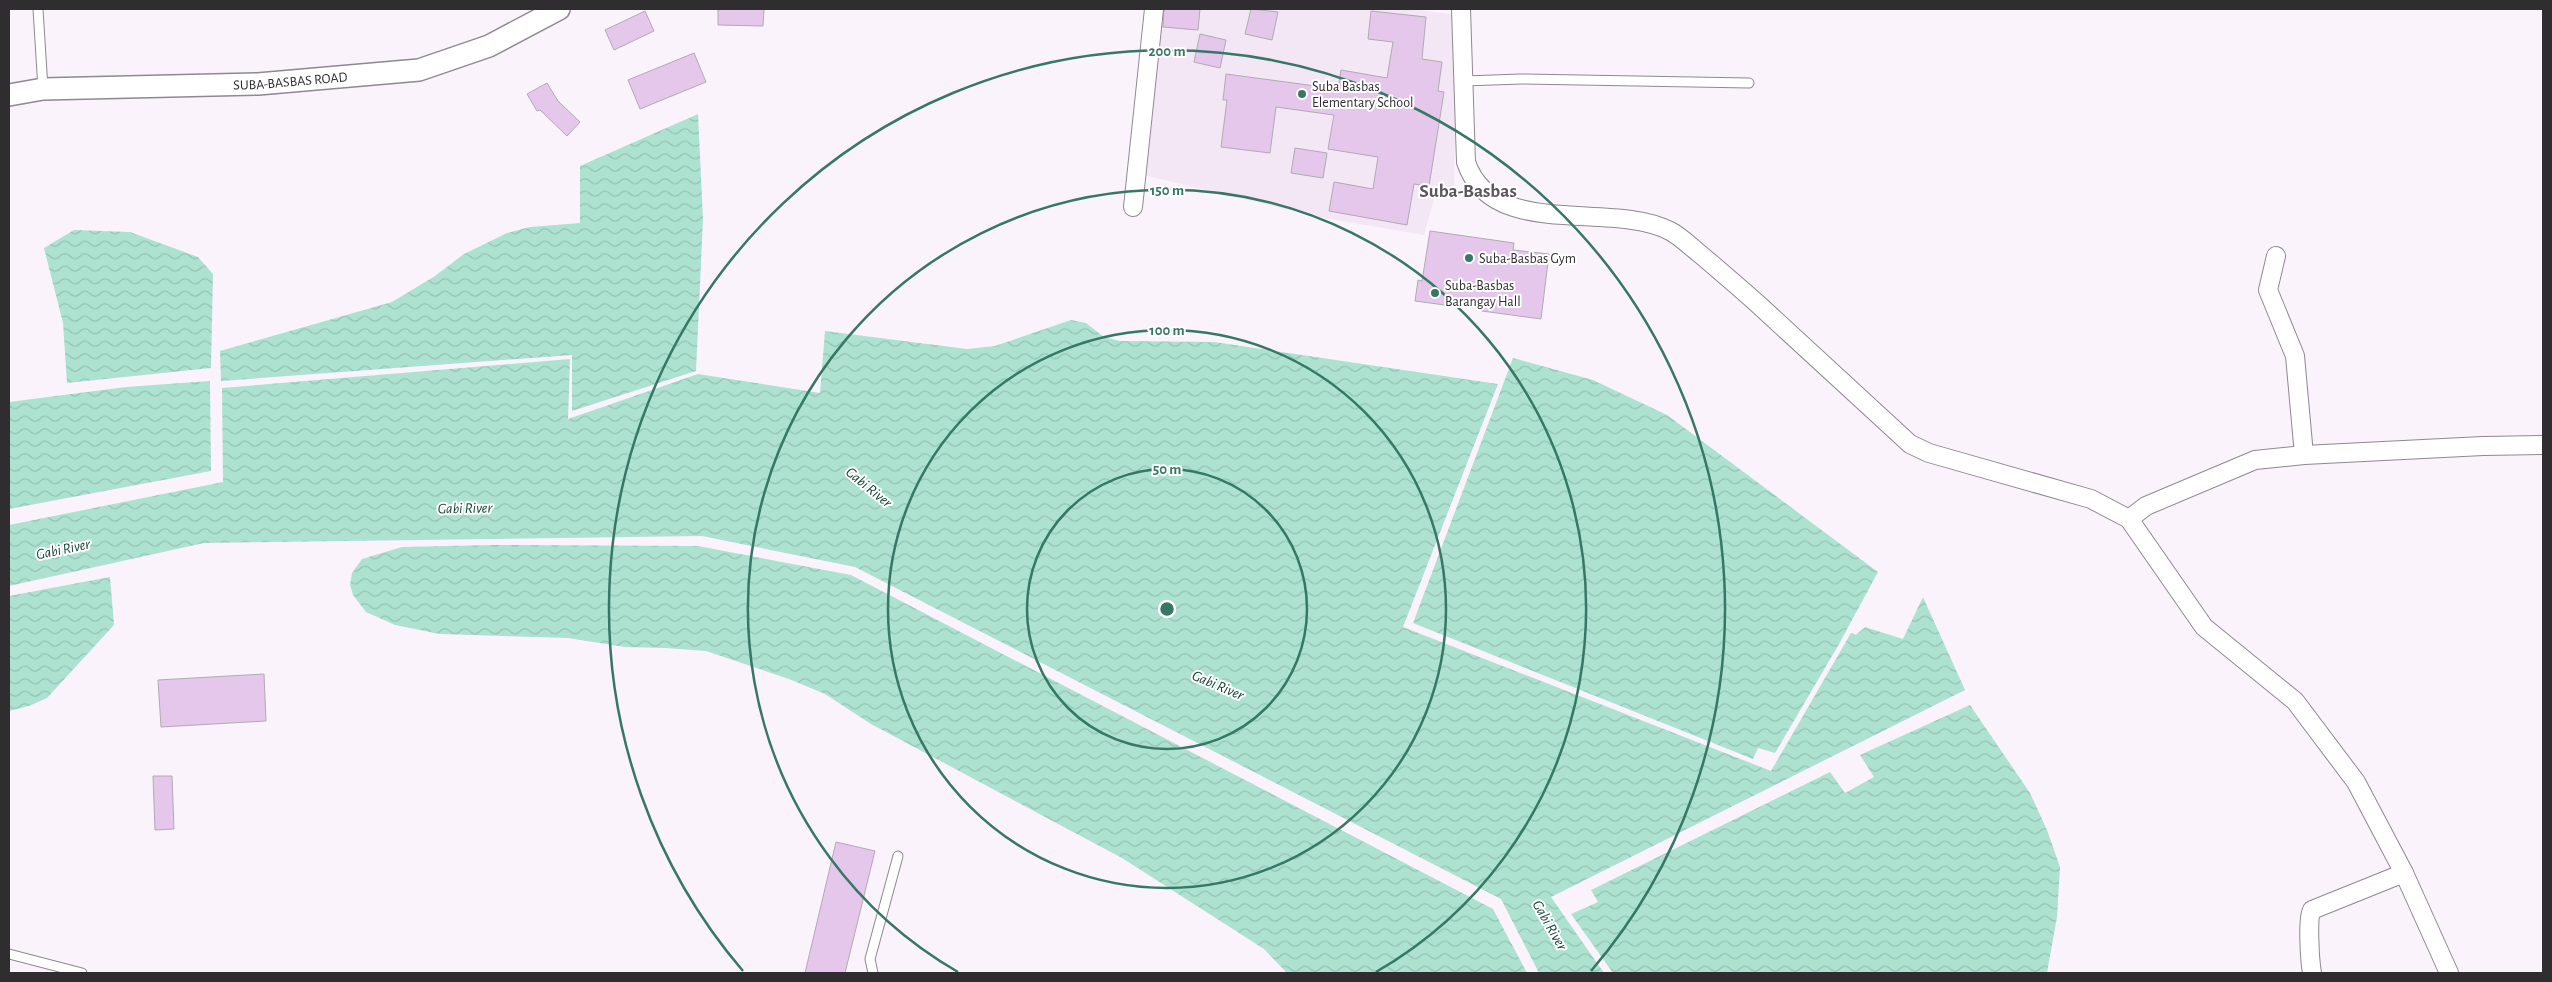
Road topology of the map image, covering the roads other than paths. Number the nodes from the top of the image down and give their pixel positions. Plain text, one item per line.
1 (38, 9) edge
2 (559, 9) edge
3 (1154, 9) edge
4 (1461, 9) edge
5 (1464, 81) junction
6 (1749, 83) dead end
7 (43, 89) junction
8 (9, 95) edge
9 (1133, 206) dead end
10 (2276, 256) dead end
11 (2543, 445) edge
12 (2304, 455) junction
13 (2129, 519) junction
14 (898, 856) dead end
15 (2404, 873) junction
16 (9, 954) edge
17 (82, 973) edge
18 (873, 973) edge
19 (2312, 973) edge
20 (2449, 973) edge

1 - 7 lane
2 - 7 street, SUBA-BASBAS ROAD
3 - 9 street
4 - 5 street
5 - 6 lane
5 - 13 street
7 - 8 street, SUBA-BASBAS ROAD
10 - 12 street
11 - 12 street
12 - 13 street
13 - 15 street
14 - 18 lane
15 - 19 street
15 - 20 street
16 - 17 lane

